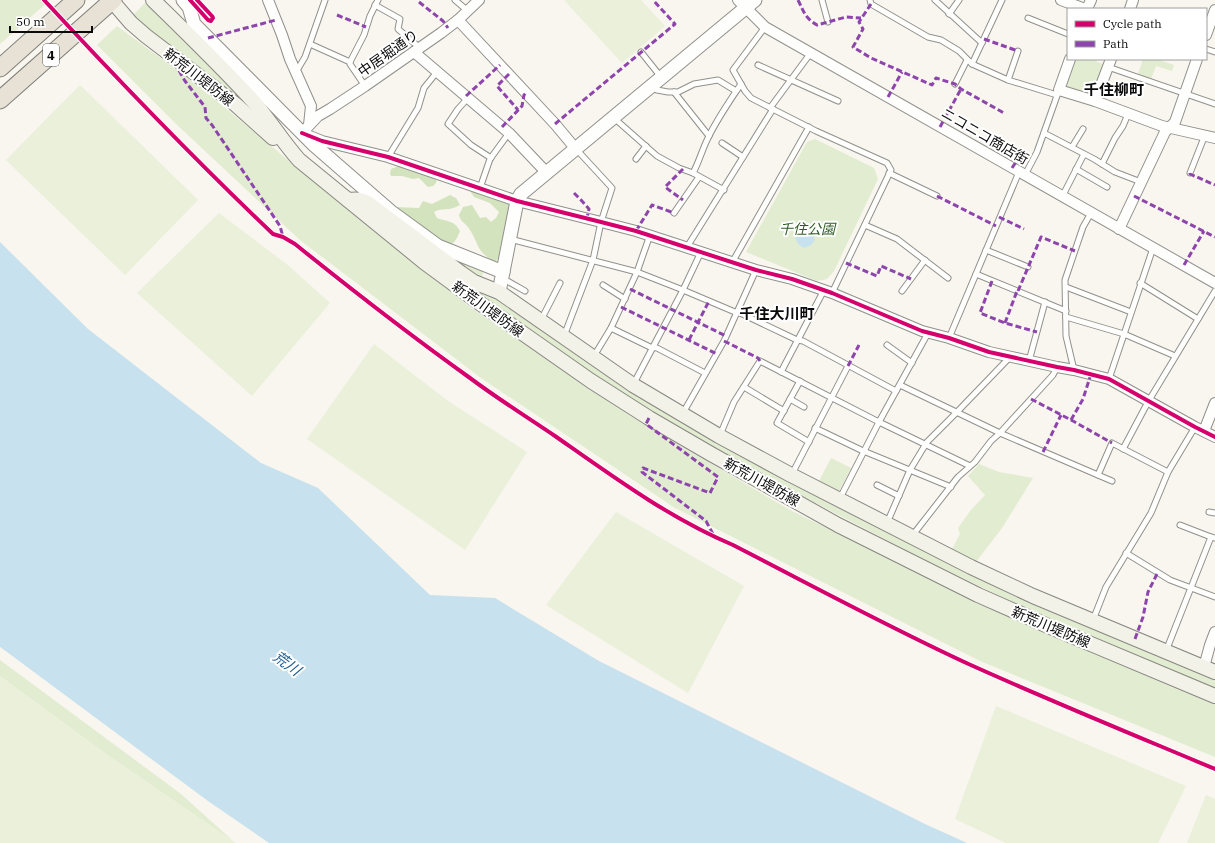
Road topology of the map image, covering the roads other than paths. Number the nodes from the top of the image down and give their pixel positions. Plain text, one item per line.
1 (76, 0) edge
2 (153, 0) edge
3 (183, 0) edge
4 (325, 0) edge
5 (455, 0) edge
6 (479, 0) edge
7 (822, 0) edge
8 (870, 0) edge
9 (935, 0) edge
10 (959, 0) edge
11 (1002, 0) edge
12 (1061, 0) edge
13 (271, 2) edge
14 (376, 3) edge
15 (746, 3) edge
16 (109, 4) edge
17 (1083, 8) edge
18 (1215, 10) edge
19 (468, 11) junction
20 (949, 14) junction
21 (1028, 18) dead end
22 (458, 20) junction
23 (828, 22) dead end
24 (765, 27) junction
25 (1207, 32) edge
26 (1067, 34) edge
27 (982, 43) junction
28 (310, 44) junction
29 (417, 50) junction
30 (1018, 51) dead end
31 (641, 52) dead end
32 (810, 54) junction
33 (967, 60) junction
34 (1070, 60) edge
35 (1197, 60) edge
36 (350, 62) junction
37 (1109, 63) edge
38 (972, 64) junction
39 (758, 65) dead end
40 (0, 68) edge
41 (296, 72) junction
42 (437, 72) junction
43 (661, 77) junction
44 (790, 80) junction
45 (1008, 80) junction
46 (741, 84) junction
47 (955, 84) dead end
48 (365, 86) junction
49 (650, 86) junction
50 (736, 91) junction
51 (674, 92) junction
52 (1058, 93) junction
53 (1185, 94) junction
54 (468, 98) junction
55 (0, 100) edge
56 (838, 101) dead end
57 (1095, 101) junction
58 (1215, 104) edge
59 (771, 108) junction
60 (1128, 114) junction
61 (613, 117) junction
62 (809, 127) junction
63 (1170, 128) junction
64 (306, 129) junction
65 (1083, 129) dead end
66 (509, 133) junction
67 (1044, 133) junction
68 (709, 136) junction
69 (1210, 136) edge
70 (722, 143) dead end
71 (646, 146) junction
72 (1072, 147) junction
73 (575, 148) junction
74 (290, 149) junction
75 (1084, 154) junction
76 (388, 157) junction
77 (743, 157) junction
78 (491, 158) junction
79 (636, 159) dead end
80 (1102, 164) junction
81 (1076, 169) junction
82 (546, 172) junction
83 (693, 173) junction
84 (1190, 173) dead end
85 (889, 174) junction
86 (1022, 174) junction
87 (699, 177) junction
88 (1141, 182) junction
89 (1107, 187) dead end
90 (480, 188) junction
91 (724, 190) junction
92 (937, 196) dead end
93 (1062, 197) junction
94 (348, 200) junction
95 (517, 201) junction
96 (674, 213) dead end
97 (1091, 213) junction
98 (601, 222) junction
99 (865, 225) junction
100 (1119, 229) junction
101 (650, 235) junction
102 (510, 239) junction
103 (687, 247) junction
104 (1153, 248) junction
105 (986, 250) junction
106 (701, 252) junction
107 (593, 260) junction
108 (925, 260) junction
109 (733, 261) junction
110 (482, 265) junction
111 (1028, 267) dead end
112 (756, 270) junction
113 (637, 272) junction
114 (976, 274) junction
115 (948, 278) dead end
116 (501, 281) junction
117 (474, 282) junction
118 (560, 283) dead end
119 (1140, 283) junction
120 (1215, 283) edge
121 (603, 285) dead end
122 (1066, 287) junction
123 (684, 290) junction
124 (524, 291) dead end
125 (902, 291) dead end
126 (1215, 291) edge
127 (828, 292) junction
128 (625, 299) junction
129 (1045, 302) junction
130 (1066, 311) junction
131 (738, 312) junction
132 (1130, 312) junction
133 (1066, 317) junction
134 (1198, 318) junction
135 (541, 321) junction
136 (611, 328) junction
137 (928, 333) junction
138 (1124, 334) junction
139 (564, 337) junction
140 (949, 338) junction
141 (797, 340) junction
142 (887, 345) dead end
143 (653, 347) junction
144 (1175, 356) junction
145 (594, 357) junction
146 (1010, 357) junction
147 (1029, 361) junction
148 (912, 363) junction
149 (848, 366) junction
150 (1058, 367) junction
151 (1074, 370) junction
152 (781, 372) junction
153 (705, 373) junction
154 (1109, 379) junction
155 (800, 381) junction
156 (633, 384) junction
157 (900, 385) junction
158 (744, 387) junction
159 (896, 392) junction
160 (832, 398) junction
161 (790, 399) junction
162 (1148, 402) junction
163 (1215, 403) edge
164 (804, 407) dead end
165 (784, 411) junction
166 (957, 412) junction
167 (682, 414) junction
168 (878, 422) junction
169 (816, 428) junction
170 (1199, 429) junction
171 (1000, 433) junction
172 (719, 436) junction
173 (1215, 437) edge
174 (809, 442) junction
175 (926, 444) junction
176 (1123, 449) junction
177 (864, 450) junction
178 (970, 466) junction
179 (910, 470) junction
180 (1168, 472) junction
181 (791, 475) junction
182 (1098, 475) junction
183 (1112, 481) dead end
184 (877, 485) dead end
185 (951, 487) junction
186 (899, 496) junction
187 (839, 500) junction
188 (887, 525) junction
189 (1180, 525) dead end
190 (912, 537) junction
191 (1213, 537) edge
192 (1126, 553) junction
193 (1191, 588) junction
194 (1215, 597) edge
195 (1092, 621) junction
196 (1215, 632) edge
197 (1166, 651) junction
198 (1209, 669) edge
199 (1215, 696) edge

1 - 40 highway, 4
2 - 74 main road, 新荒川堤防線
3 - 64 street
4 - 28 lane
5 - 19 lane
6 - 19 street, 中居堀通り
7 - 23 lane
8 - 33 lane
9 - 20 lane
10 - 20 lane
11 - 27 lane
12 - 17 street
13 - 41 street
14 - 29 lane
14 - 36 lane
15 - 24 street, ニコニコ商店街
15 - 43 street
16 - 55 highway, 4
16 - 74 main road, 新荒川堤防線
18 - 25 street
19 - 22 street, 中居堀通り
20 - 27 lane
21 - 26 lane
22 - 29 street, 中居堀通り
22 - 73 street
24 - 32 street, ニコニコ商店街
24 - 46 lane
27 - 38 lane
28 - 36 lane
28 - 41 lane
29 - 42 street
29 - 48 street, 中居堀通り
30 - 45 lane
31 - 43 lane
32 - 44 lane
32 - 86 street, ニコニコ商店街
33 - 38 lane
33 - 47 lane
34 - 52 street
35 - 53 street
36 - 48 lane
37 - 53 lane
37 - 57 street
38 - 45 lane
39 - 44 lane
41 - 64 street
42 - 54 street
42 - 76 lane
43 - 49 street
44 - 56 lane
44 - 59 lane
45 - 52 lane
46 - 50 lane
46 - 59 lane
48 - 64 street, 中居堀通り
49 - 51 lane
49 - 61 street
50 - 51 lane
50 - 68 lane
51 - 68 lane
52 - 57 street
52 - 67 lane
53 - 58 lane
53 - 63 street
54 - 66 street
54 - 78 lane
57 - 60 street
59 - 62 lane
59 - 77 lane
60 - 63 street
60 - 80 lane
61 - 71 lane
61 - 73 street
62 - 85 lane
62 - 109 lane
63 - 69 street
63 - 88 street
64 - 76 street
64 - 110 street
65 - 72 lane
66 - 78 lane
66 - 82 street
67 - 72 lane
67 - 86 lane
68 - 83 lane
69 - 84 lane
70 - 77 lane
71 - 79 lane
71 - 83 lane
72 - 75 lane
73 - 82 street
73 - 98 lane
74 - 94 main road, 新荒川堤防線
75 - 80 lane
75 - 81 lane
76 - 90 street
77 - 91 lane
78 - 90 lane
80 - 88 lane
81 - 89 lane
81 - 93 lane
82 - 95 street
83 - 87 lane
85 - 92 lane
85 - 99 lane
86 - 93 street, ニコニコ商店街
86 - 105 lane
87 - 91 lane
87 - 96 lane
88 - 100 street
90 - 95 street
91 - 103 lane
93 - 97 street, ニコニコ商店街
94 - 117 main road, 新荒川堤防線
94 - 199 main road, 新荒川堤防線
95 - 98 street
95 - 102 street
97 - 100 street, ニコニコ商店街
97 - 122 lane
98 - 101 street
98 - 107 lane
99 - 108 lane
99 - 127 lane
100 - 104 street, ニコニコ商店街
101 - 103 street
101 - 113 lane
102 - 107 lane
102 - 116 street
103 - 106 street
104 - 119 lane
104 - 120 street, ニコニコ商店街
105 - 111 lane
105 - 114 lane
106 - 109 street
106 - 123 lane
107 - 113 lane
107 - 139 lane
108 - 115 lane
108 - 125 lane
109 - 112 street
110 - 116 street
110 - 117 street
112 - 127 street
112 - 131 lane
113 - 123 lane
113 - 128 lane
114 - 129 lane
114 - 140 lane
116 - 117 main road, 新荒川堤防線
116 - 124 lane
116 - 135 main road, 新荒川堤防線
118 - 135 lane
119 - 132 lane
119 - 134 lane
121 - 128 lane
122 - 130 lane
122 - 132 lane
123 - 131 lane
123 - 143 lane
126 - 134 lane
127 - 137 street
127 - 141 lane
128 - 136 lane
129 - 130 lane
129 - 147 lane
130 - 133 lane
131 - 141 lane
131 - 153 lane
132 - 138 lane
133 - 138 lane
133 - 151 lane
134 - 144 lane
135 - 139 main road, 新荒川堤防線
136 - 143 lane
136 - 145 lane
137 - 140 street
137 - 148 lane
138 - 144 lane
138 - 154 lane
139 - 145 main road, 新荒川堤防線
140 - 146 street
141 - 149 lane
141 - 152 lane
142 - 148 lane
143 - 153 lane
143 - 156 lane
144 - 162 lane
145 - 156 main road, 新荒川堤防線
146 - 147 street
146 - 166 lane
147 - 150 street
148 - 157 lane
149 - 159 lane
149 - 160 lane
150 - 151 street
150 - 171 lane
151 - 154 street
152 - 155 lane
152 - 158 lane
153 - 167 lane
154 - 162 street
155 - 160 lane
155 - 161 lane
156 - 167 main road, 新荒川堤防線
157 - 159 lane
157 - 166 lane
158 - 165 lane
158 - 172 lane
159 - 168 lane
160 - 168 lane
160 - 169 lane
161 - 164 lane
161 - 165 lane
162 - 170 street
162 - 176 lane
163 - 170 street
165 - 174 lane
166 - 171 lane
166 - 175 lane
167 - 172 main road, 新荒川堤防線
168 - 175 lane
168 - 177 lane
169 - 174 lane
169 - 177 lane
170 - 173 street
170 - 180 lane
171 - 178 lane
171 - 182 lane
172 - 181 main road, 新荒川堤防線
174 - 181 lane
175 - 178 lane
175 - 179 lane
176 - 180 lane
176 - 182 lane
177 - 179 lane
177 - 187 lane
178 - 185 lane
179 - 185 lane
179 - 186 lane
180 - 192 lane
181 - 187 main road, 新荒川堤防線
182 - 183 lane
184 - 186 lane
185 - 190 lane
186 - 188 lane
187 - 188 main road, 新荒川堤防線
188 - 190 main road, 新荒川堤防線
189 - 191 lane
190 - 195 main road, 新荒川堤防線
191 - 193 lane
192 - 193 lane
192 - 195 lane
193 - 194 lane
193 - 197 lane
195 - 197 main road, 新荒川堤防線
196 - 198 street
197 - 198 main road, 新荒川堤防線

